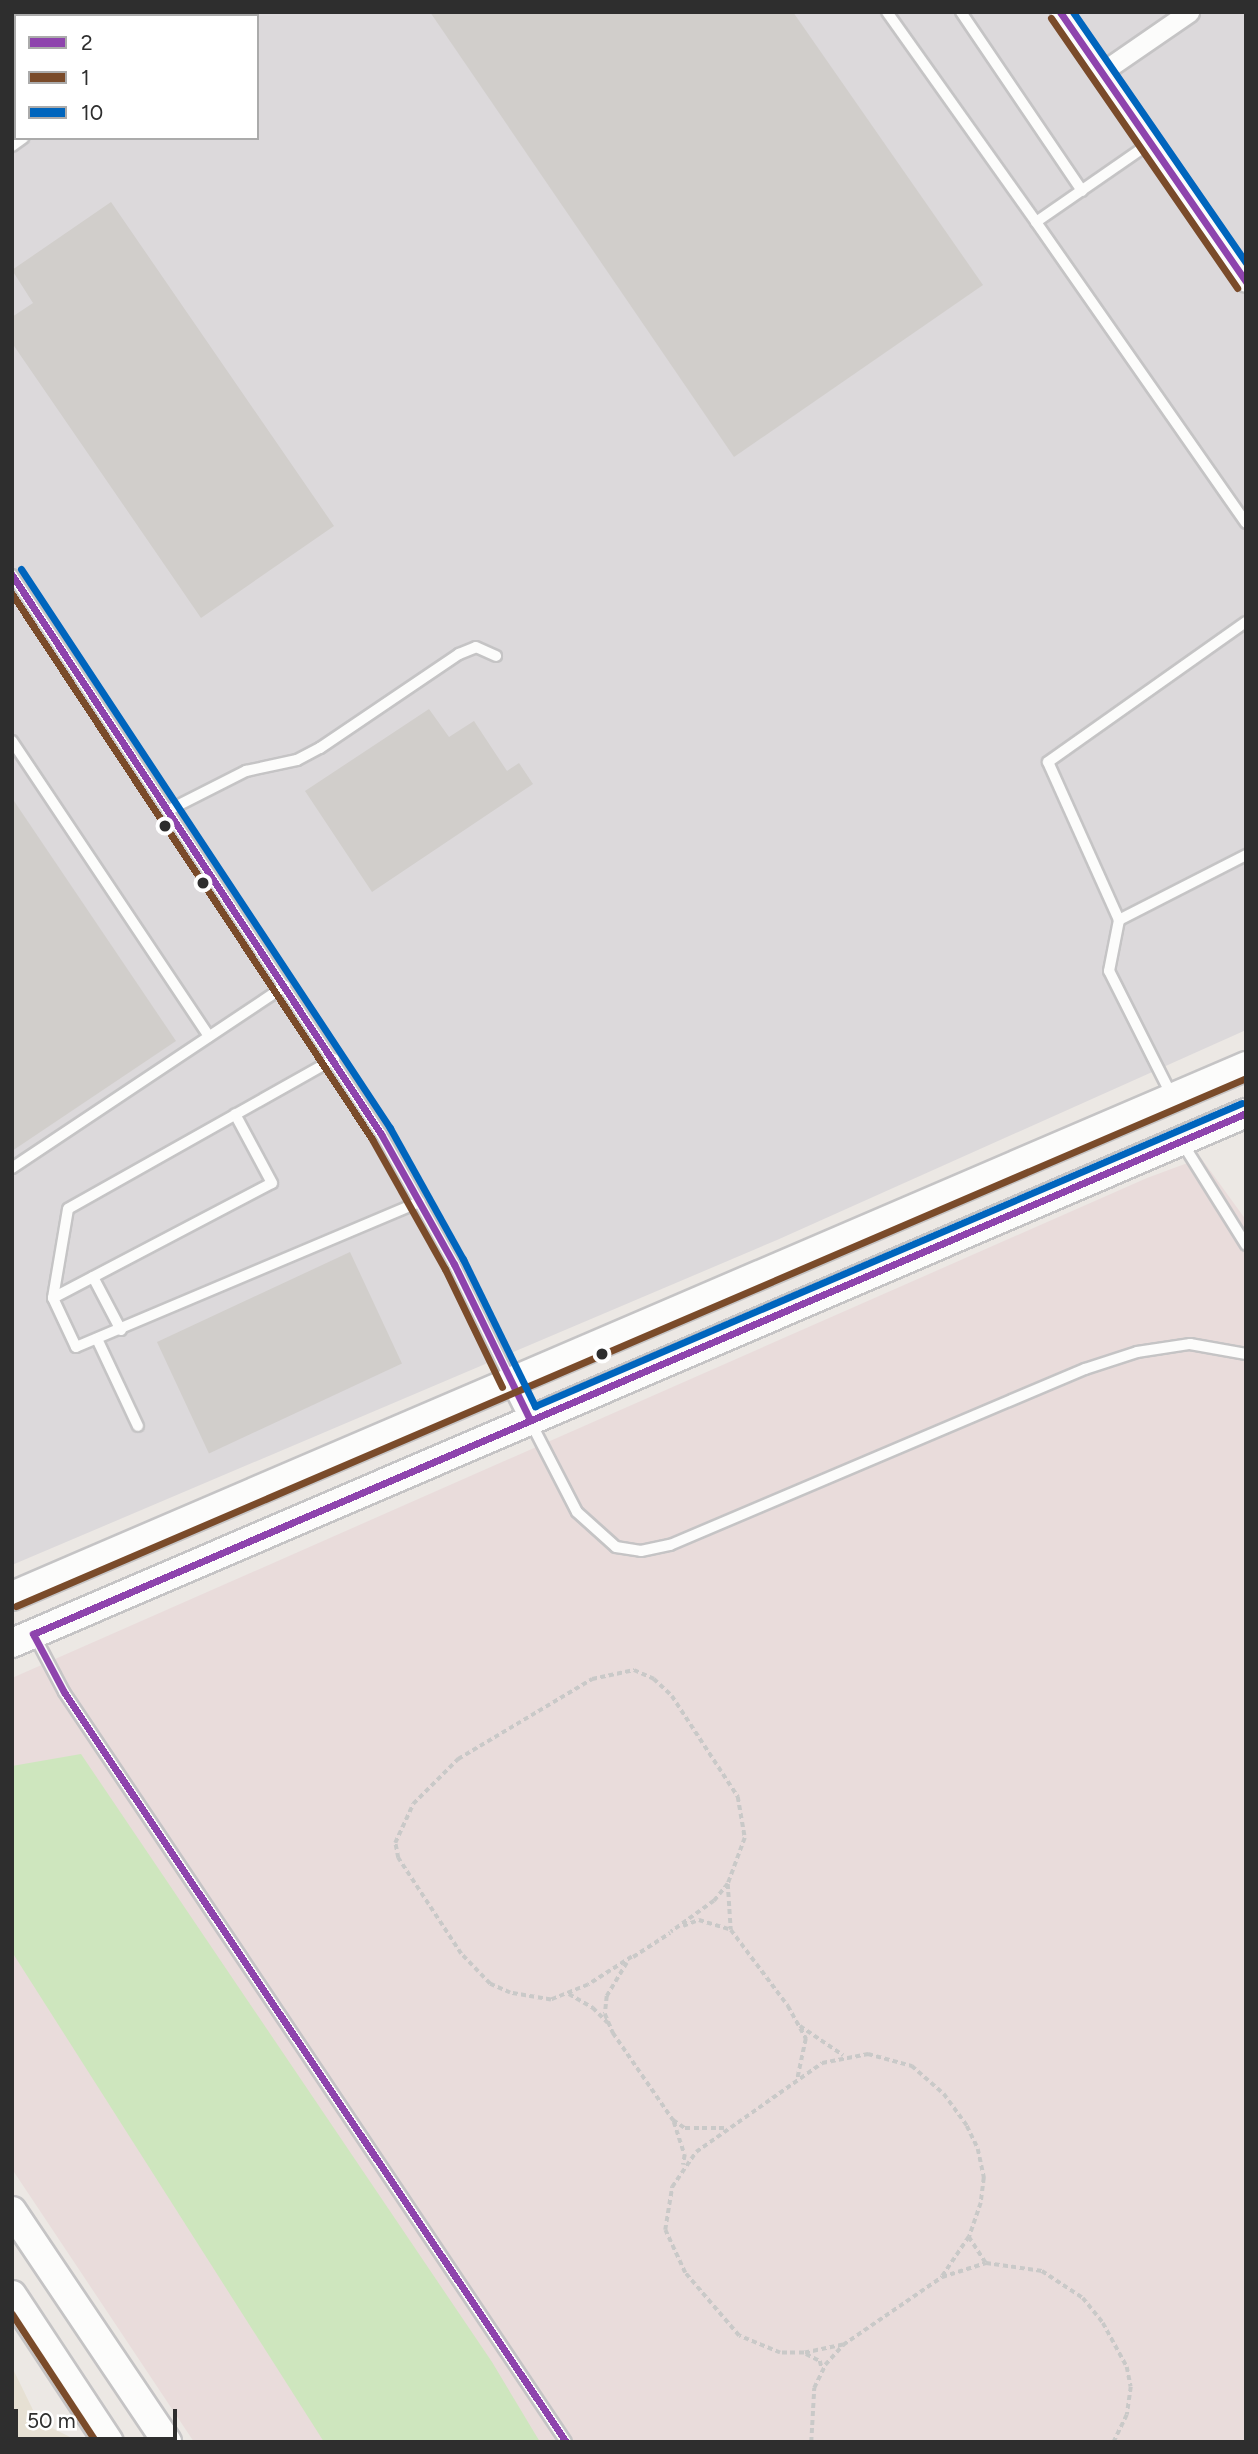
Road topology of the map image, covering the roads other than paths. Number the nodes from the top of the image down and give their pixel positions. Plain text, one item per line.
1 (887, 12) edge
2 (961, 12) edge
3 (1059, 12) edge
4 (1189, 12) edge
5 (1102, 72) junction
6 (1150, 142) junction
7 (1082, 191) junction
8 (1036, 222) junction
9 (1246, 282) edge
10 (1246, 523) edge
11 (12, 575) edge
12 (15, 587) edge
13 (1246, 622) edge
14 (495, 656) dead end
15 (12, 741) edge
16 (167, 811) junction
17 (1246, 855) edge
18 (1119, 920) junction
19 (285, 986) junction
20 (209, 1036) junction
21 (334, 1059) junction
22 (1246, 1066) edge
23 (1173, 1097) junction
24 (1246, 1112) edge
25 (235, 1114) junction
26 (1182, 1140) junction
27 (12, 1168) edge
28 (420, 1202) junction
29 (1246, 1245) edge
30 (93, 1277) junction
31 (53, 1298) junction
32 (121, 1330) junction
33 (97, 1339) junction
34 (1246, 1354) edge
35 (511, 1381) junction
36 (530, 1420) junction
37 (138, 1426) dead end
38 (12, 1596) edge
39 (23, 1639) edge
40 (12, 2211) edge
41 (12, 2295) edge
42 (109, 2442) edge
43 (167, 2442) edge
44 (566, 2442) edge

1 - 8 lane
2 - 7 lane
3 - 5 street
4 - 5 street
5 - 6 street
6 - 7 lane
6 - 9 street
7 - 8 lane
8 - 10 lane
11 - 12 lane
12 - 16 lane
13 - 18 lane
14 - 16 lane
15 - 20 lane
16 - 19 lane
17 - 18 lane
18 - 23 lane
19 - 20 lane
19 - 21 lane
20 - 27 lane
21 - 25 lane
21 - 28 lane
22 - 23 main road
23 - 35 main road
24 - 26 main road
25 - 30 lane
25 - 31 lane
26 - 29 lane
26 - 36 main road
28 - 32 lane
28 - 35 lane
30 - 31 lane
30 - 32 lane
31 - 33 lane
32 - 33 lane
33 - 37 lane
34 - 36 lane
35 - 36 street
35 - 38 main road
36 - 39 main road
39 - 44 lane
40 - 43 main road
41 - 42 main road

